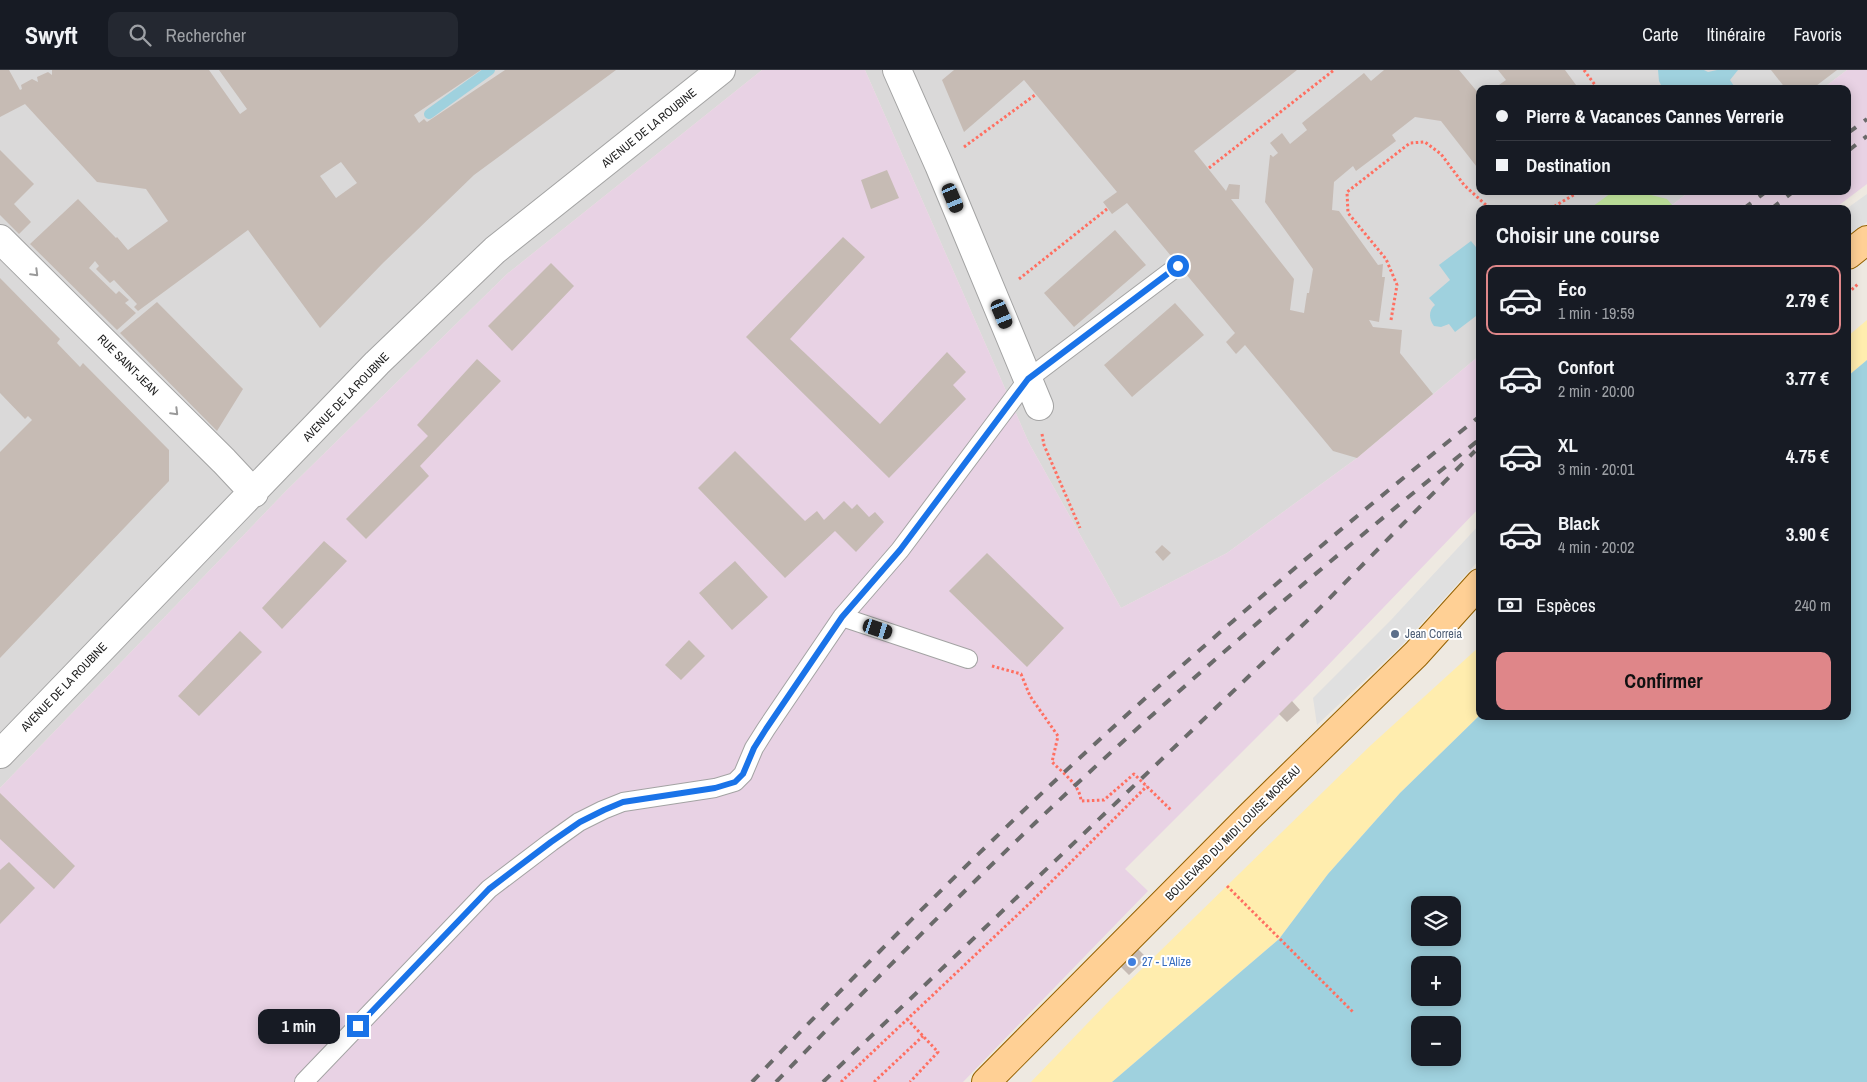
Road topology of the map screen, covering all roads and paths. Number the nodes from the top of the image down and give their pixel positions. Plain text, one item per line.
1 (721, 70) edge
2 (897, 70) edge
3 (1334, 70) edge
4 (1584, 70) edge
5 (1595, 85) edge
6 (1034, 94) dead end
7 (939, 165) junction
8 (1209, 168) dead end
9 (1573, 195) edge
10 (1486, 205) edge
11 (1557, 205) edge
12 (1108, 209) dead end
13 (0, 239) edge
14 (1867, 240) edge
15 (1851, 253) edge
16 (1178, 266) dead end
17 (995, 298) junction
18 (1391, 320) dead end
19 (1028, 379) junction
20 (1039, 406) joint
21 (254, 493) junction
22 (1080, 528) dead end
23 (1476, 587) edge
24 (842, 617) junction
25 (968, 659) joint
26 (0, 754) edge
27 (1147, 786) junction
28 (1172, 811) dead end
29 (1227, 886) dead end
30 (1354, 1013) dead end
31 (907, 1019) junction
32 (923, 1036) junction
33 (304, 1082) edge
34 (841, 1082) edge
35 (874, 1082) edge
36 (910, 1082) edge
37 (986, 1082) edge

1 - 21 street, AVENUE DE LA ROUBINE
2 - 7 street
3 - 8 path
4 - 5 path
6 - 7 path
7 - 17 street
9 - 11 path
10 - 18 path
12 - 17 path
13 -> 21 street, RUE SAINT-JEAN
14 - 15 main road
16 - 19 lane
17 - 19 street
19 - 20 street
19 - 24 lane
20 - 22 path
21 - 26 street, AVENUE DE LA ROUBINE
23 - 37 main road, BOULEVARD DU MIDI LOUISE MOREAU
24 - 25 lane
24 - 33 lane
25 - 27 path
27 - 28 path
27 - 31 path
29 - 30 path
31 - 32 path
31 - 34 path
32 - 35 path
32 - 36 path

